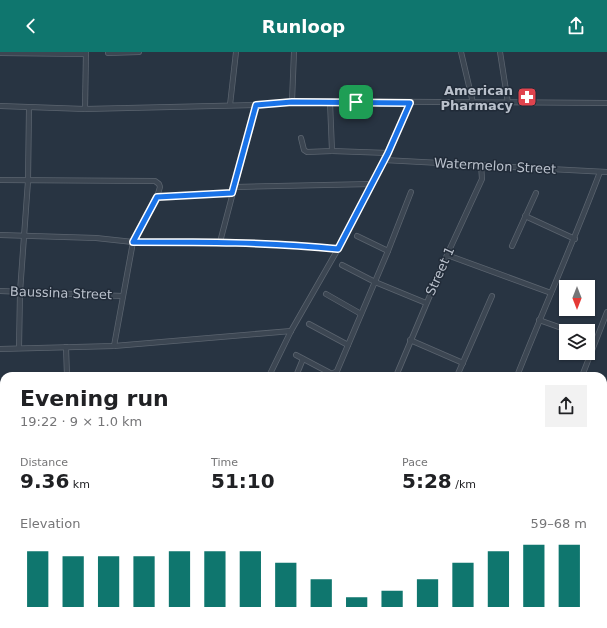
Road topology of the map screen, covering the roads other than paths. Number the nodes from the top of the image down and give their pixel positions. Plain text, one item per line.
1 (139, 52) edge
2 (236, 52) edge
3 (294, 52) edge
4 (461, 52) edge
5 (500, 52) edge
6 (0, 53) edge
7 (86, 53) edge
8 (108, 53) dead end
9 (292, 102) junction
10 (330, 102) junction
11 (410, 103) junction
12 (473, 103) junction
13 (508, 103) junction
14 (607, 103) edge
15 (230, 105) junction
16 (256, 105) junction
17 (0, 106) edge
18 (29, 108) junction
19 (85, 108) junction
20 (301, 138) dead end
21 (332, 151) junction
22 (388, 153) junction
23 (384, 160) junction
24 (481, 166) junction
25 (600, 172) junction
26 (607, 172) edge
27 (0, 180) edge
28 (28, 181) junction
29 (372, 184) junction
30 (235, 187) junction
31 (411, 192) dead end
32 (232, 193) junction
33 (536, 193) dead end
34 (157, 197) junction
35 (525, 216) junction
36 (0, 235) edge
37 (24, 236) junction
38 (357, 236) dead end
39 (575, 238) junction
40 (133, 242) junction
41 (220, 242) junction
42 (512, 246) dead end
43 (338, 249) junction
44 (388, 251) junction
45 (447, 255) junction
46 (342, 265) dead end
47 (375, 282) junction
48 (0, 291) edge
49 (20, 292) junction
50 (551, 293) junction
51 (326, 294) dead end
52 (122, 296) junction
53 (492, 296) dead end
54 (426, 303) junction
55 (607, 312) edge
56 (361, 314) junction
57 (539, 320) junction
58 (309, 324) dead end
59 (559, 327) edge
60 (291, 331) junction
61 (410, 340) junction
62 (595, 340) edge
63 (348, 345) junction
64 (114, 346) junction
65 (19, 348) junction
66 (66, 348) junction
67 (0, 349) edge
68 (296, 355) dead end
69 (303, 359) junction
70 (588, 360) edge
71 (463, 363) junction
72 (67, 372) edge
73 (271, 372) edge
74 (298, 372) edge
75 (328, 372) edge
76 (335, 372) edge
77 (398, 372) edge
78 (459, 372) edge
79 (519, 372) edge
80 (583, 372) edge

1 - 8 street
2 - 15 street
3 - 9 street
4 - 12 street
5 - 13 street
6 - 7 street
7 - 19 street
9 - 10 street
9 - 16 street
10 - 11 street
10 - 21 street
11 - 12 street
11 - 22 street
12 - 13 street
13 - 14 street
15 - 16 street
15 - 19 street
16 - 30 street
17 - 18 street
18 - 19 street
18 - 28 street
20 - 21 street
21 - 22 street
22 - 23 street
23 - 24 street, Watermelon Street
23 - 29 street
24 - 25 street, Watermelon Street
24 - 45 street, Street 1
25 - 26 street, Watermelon Street
25 - 39 street
27 - 28 street
28 - 34 street
28 - 37 street
29 - 30 street
29 - 43 street
30 - 32 street
31 - 44 street
32 - 34 street
32 - 41 street
33 - 35 street
34 - 40 street
35 - 39 street
35 - 42 street
36 - 37 street
37 - 40 street
37 - 49 street
38 - 44 street
39 - 50 street
40 - 41 street
40 - 52 street
41 - 43 street
43 - 60 street
44 - 47 street
45 - 50 street
45 - 54 street, Street 1
46 - 47 street
47 - 54 street
47 - 56 street
48 - 49 street, Baussina Street
49 - 52 street, Baussina Street
49 - 65 street
50 - 57 street
51 - 56 street
52 - 64 street
53 - 71 street
54 - 61 street, Street 1
55 - 62 street
56 - 63 street
57 - 59 street
57 - 79 street
58 - 63 street
60 - 64 street
60 - 73 street
61 - 71 street
61 - 77 street, Street 1
63 - 76 street
64 - 66 street
65 - 66 street
65 - 67 street
66 - 72 street
68 - 69 street
69 - 74 street
69 - 75 street
70 - 80 street
71 - 78 street

